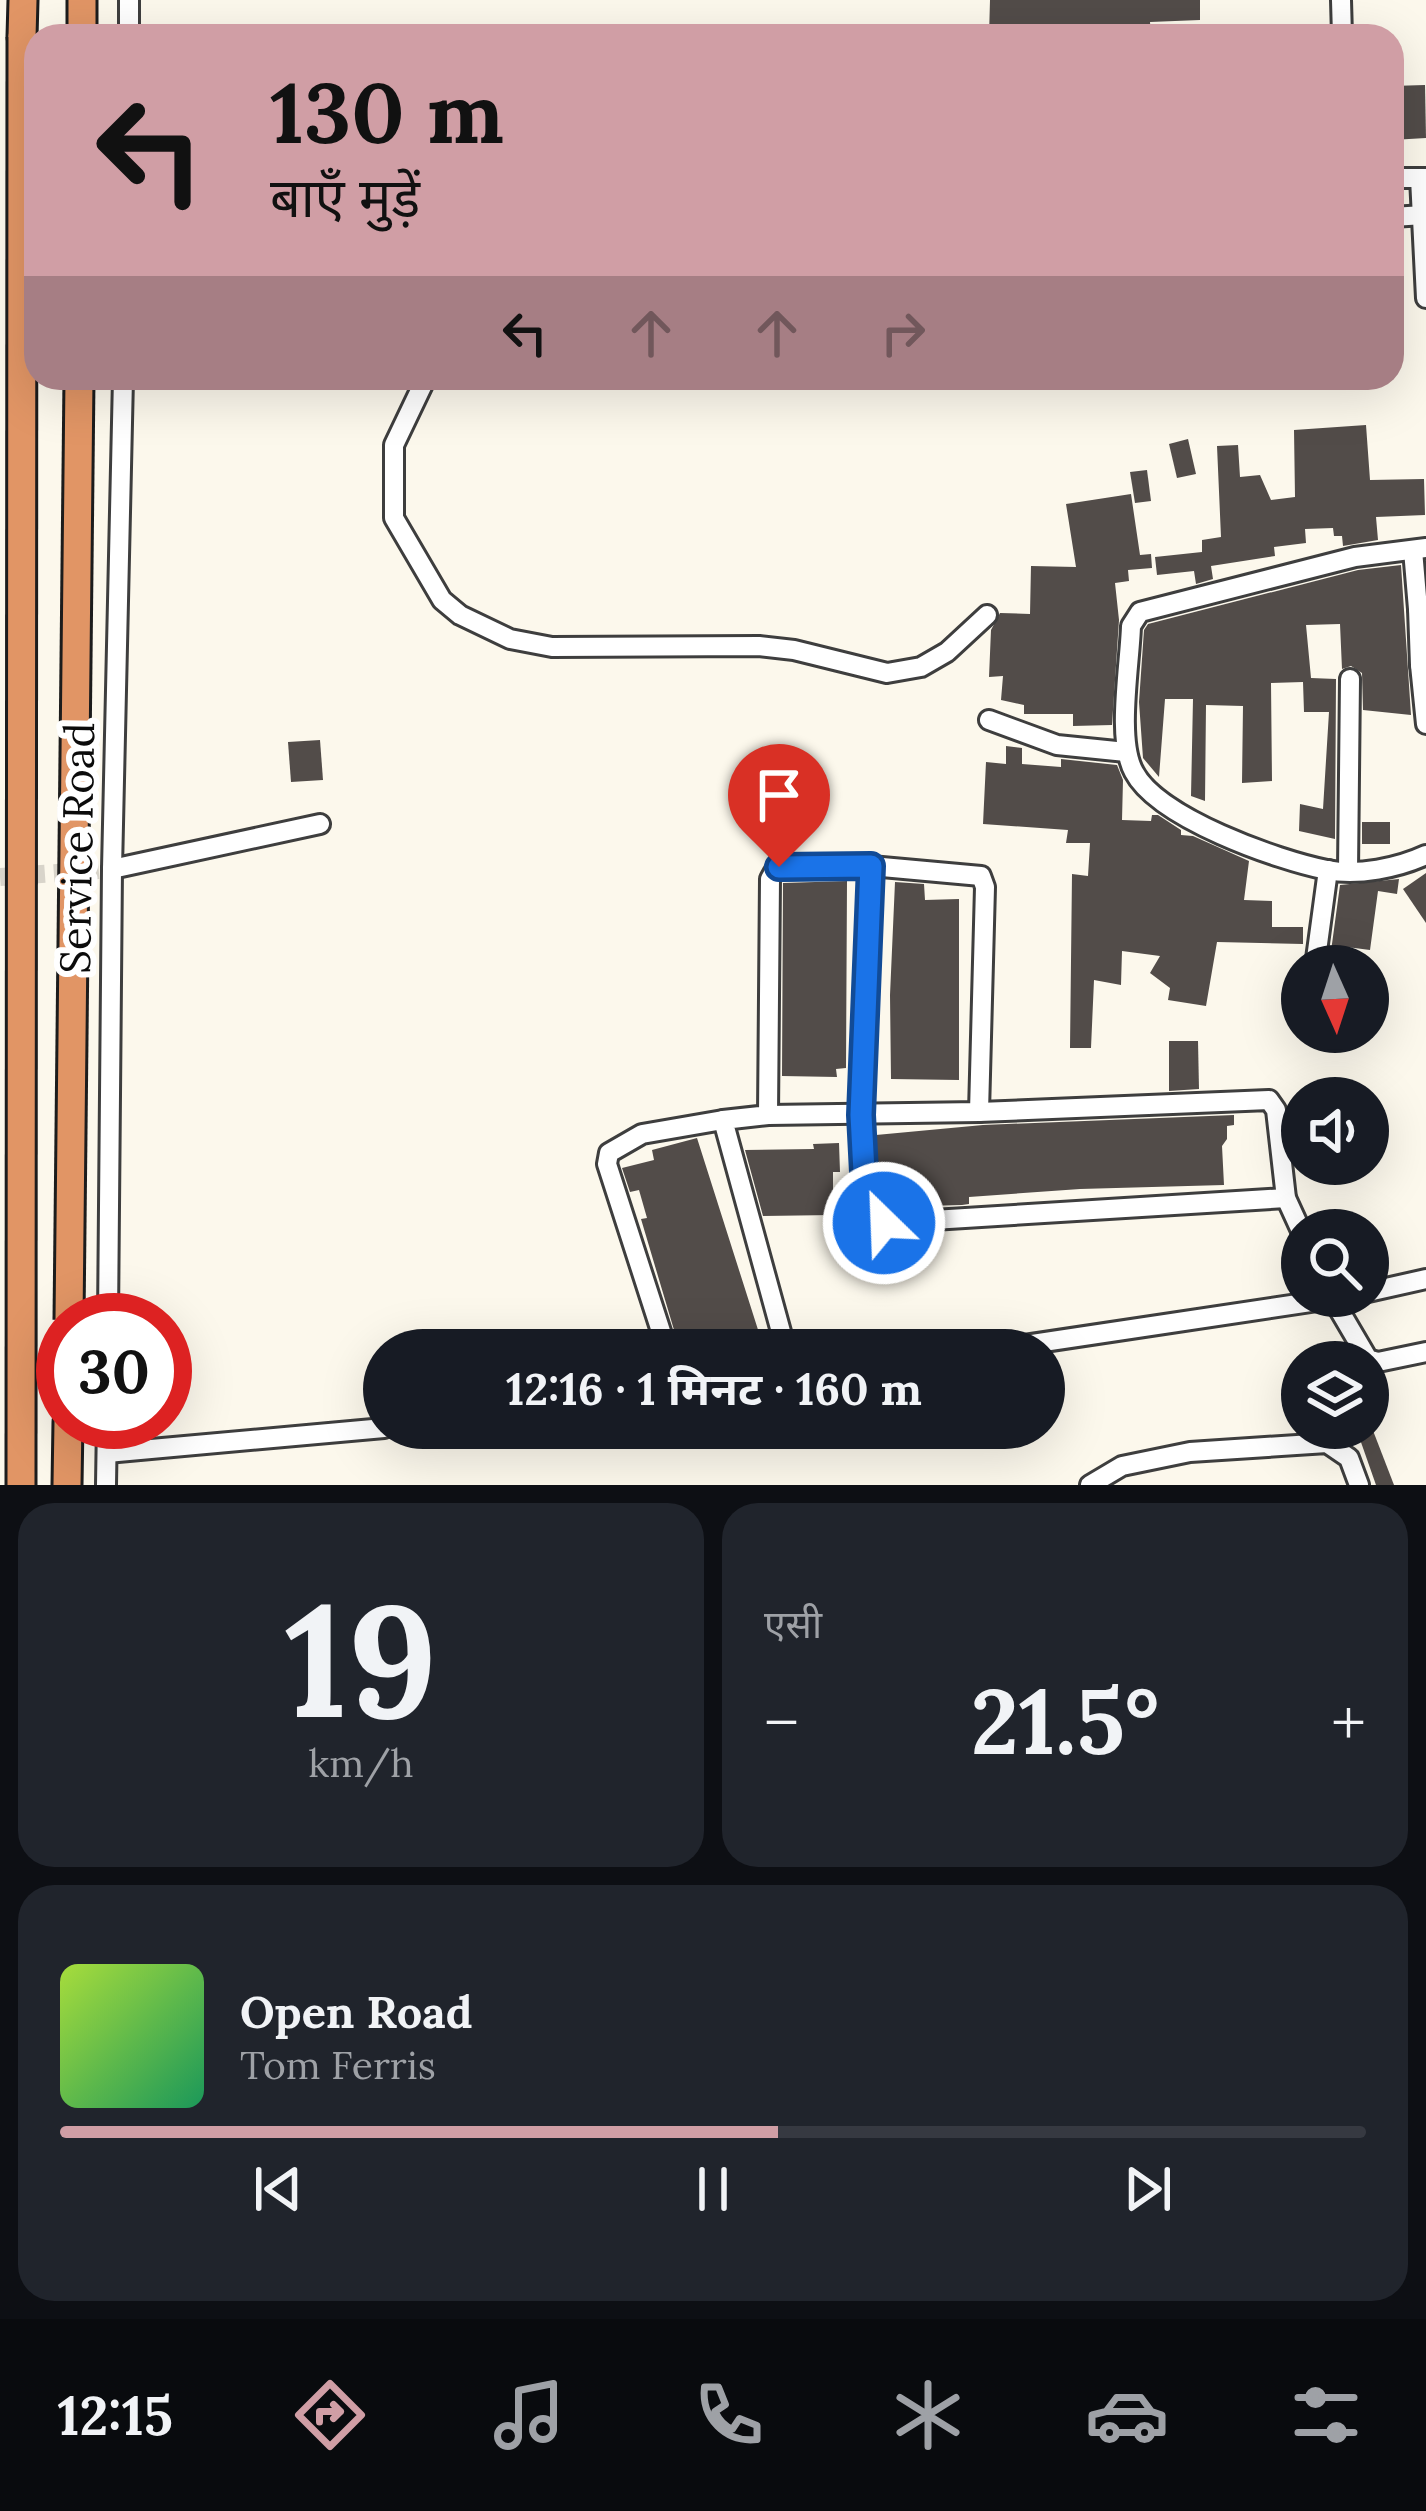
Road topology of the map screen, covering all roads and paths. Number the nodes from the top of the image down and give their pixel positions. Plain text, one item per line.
1 (23, 0) edge
2 (1423, 178) edge
3 (1424, 215) edge
4 (1426, 298) edge
5 (79, 390) edge
6 (123, 390) edge
7 (420, 390) edge
8 (1420, 549) edge
9 (1422, 609) edge
10 (987, 615) dead end
11 (1423, 665) edge
12 (1350, 680) dead end
13 (989, 720) dead end
14 (1426, 724) edge
15 (1126, 752) junction
16 (320, 824) dead end
17 (1426, 855) edge
18 (871, 866) junction
19 (112, 869) junction
20 (1338, 871) junction
21 (1320, 945) edge
22 (979, 1112) junction
23 (768, 1115) junction
24 (861, 1115) junction
25 (723, 1120) junction
26 (1286, 1198) junction
27 (1291, 1209) edge
28 (1426, 1279) edge
29 (1389, 1287) edge
30 (69, 1293) edge
31 (108, 1293) edge
32 (1281, 1306) edge
33 (1348, 1317) edge
34 (660, 1329) edge
35 (780, 1329) edge
36 (1065, 1339) edge
37 (1426, 1352) edge
38 (363, 1430) edge
39 (68, 1449) edge
40 (106, 1449) edge
41 (106, 1453) junction
42 (21, 1485) edge
43 (67, 1485) edge
44 (106, 1485) edge
45 (1090, 1485) edge
46 (1359, 1485) edge

1 - 42 highway, bridge
2 - 3 street
3 - 4 street
5 - 30 highway, bridge
6 - 19 street, Service Road
7 - 10 street
8 - 9 street
8 - 15 street
9 - 11 street
11 - 14 street
12 - 20 street
13 - 15 street
15 - 20 street
16 - 19 street
17 - 20 street
18 - 22 street
18 - 23 street
18 - 24 street
19 - 31 street, Service Road
20 - 21 street
22 - 24 street
22 - 26 street
23 - 24 street
23 - 25 street
24 - 26 street
25 - 34 street
25 - 35 street
26 - 27 street
28 - 29 street
32 - 36 street
33 - 37 street
38 - 41 street
39 - 43 highway
40 - 41 street
41 - 44 street
45 - 46 street

